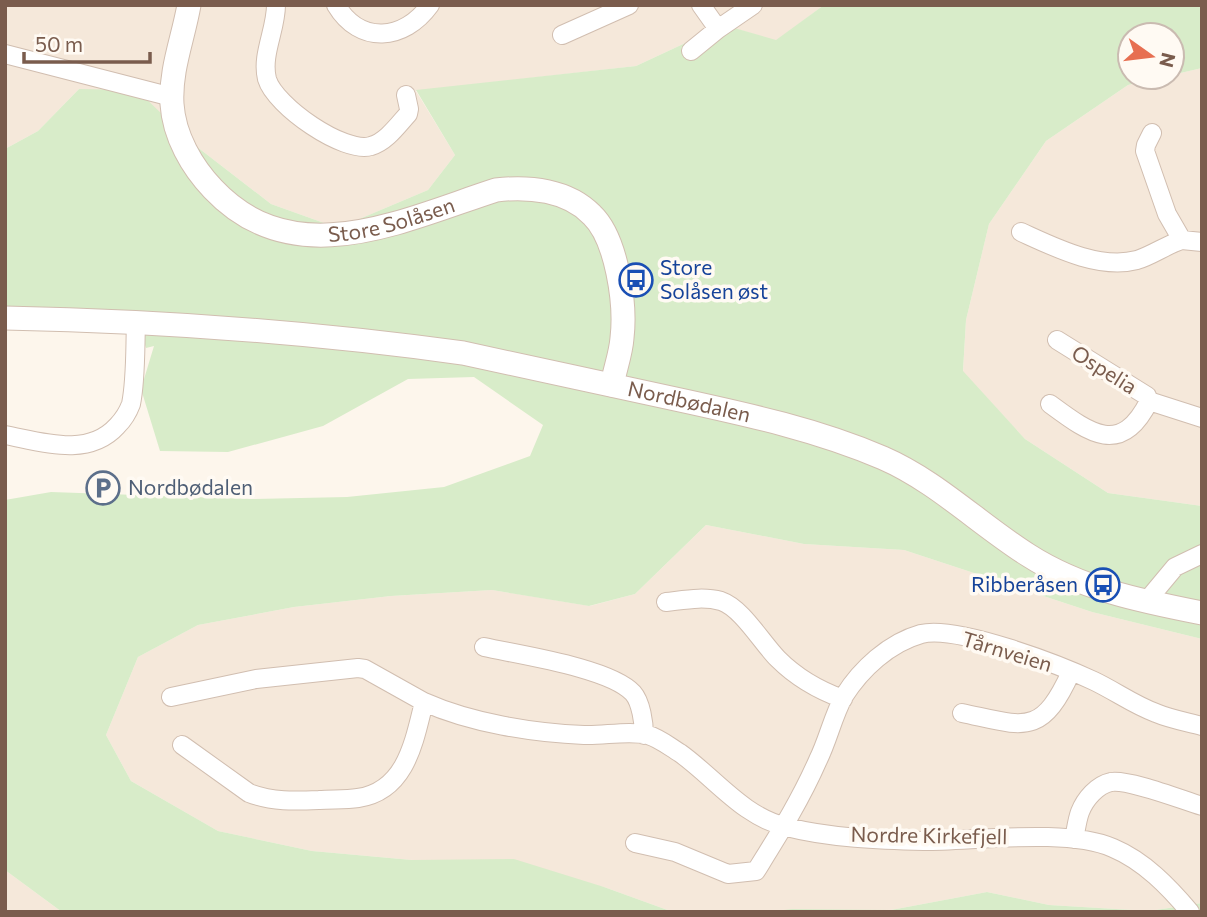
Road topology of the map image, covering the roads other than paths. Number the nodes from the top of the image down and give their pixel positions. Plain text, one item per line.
1 (189, 5) edge
2 (276, 5) edge
3 (336, 5) edge
4 (430, 5) edge
5 (628, 5) edge
6 (701, 5) edge
7 (752, 5) edge
8 (718, 29) junction
9 (562, 35) dead end
10 (691, 51) dead end
11 (5, 54) edge
12 (406, 95) dead end
13 (172, 97) junction
14 (1152, 133) dead end
15 (1021, 232) dead end
16 (1182, 240) junction
17 (1202, 242) edge
18 (5, 318) edge
19 (136, 323) junction
20 (1057, 340) dead end
21 (611, 385) junction
22 (1149, 401) junction
23 (1050, 404) dead end
24 (1202, 418) edge
25 (5, 435) edge
26 (1202, 554) edge
27 (666, 602) dead end
28 (1149, 602) junction
29 (1202, 614) edge
30 (485, 647) dead end
31 (1071, 672) junction
32 (171, 697) dead end
33 (843, 699) junction
34 (424, 702) junction
35 (962, 713) dead end
36 (1202, 726) edge
37 (644, 735) junction
38 (182, 745) dead end
39 (1202, 806) edge
40 (784, 827) junction
41 (1074, 839) junction
42 (635, 843) dead end
43 (1190, 912) edge

1 - 13 street, Store Solåsen
2 - 12 street
3 - 4 street
5 - 9 street
6 - 8 street
7 - 8 street
8 - 10 street
11 - 13 street
13 - 21 street, Store Solåsen
14 - 16 street
15 - 16 street
16 - 17 street
18 - 19 street, Nordbødalen
19 - 21 street, Nordbødalen
19 - 25 street
20 - 22 street, Ospelia
21 - 28 street, Nordbødalen
22 - 23 street, Ospelia
22 - 24 street, Ospelia
26 - 28 street
27 - 33 street
28 - 29 street, Nordbødalen
30 - 37 street
31 - 33 street, Tårnveien
31 - 35 street, Tårnveien
31 - 36 street, Tårnveien
32 - 34 street, Nordre Kirkefjell
33 - 40 street, Tårnveien
34 - 37 street, Nordre Kirkefjell
34 - 38 street
37 - 40 street, Nordre Kirkefjell
39 - 41 street
40 - 41 street, Nordre Kirkefjell
40 - 42 street
41 - 43 street, Nordre Kirkefjell

